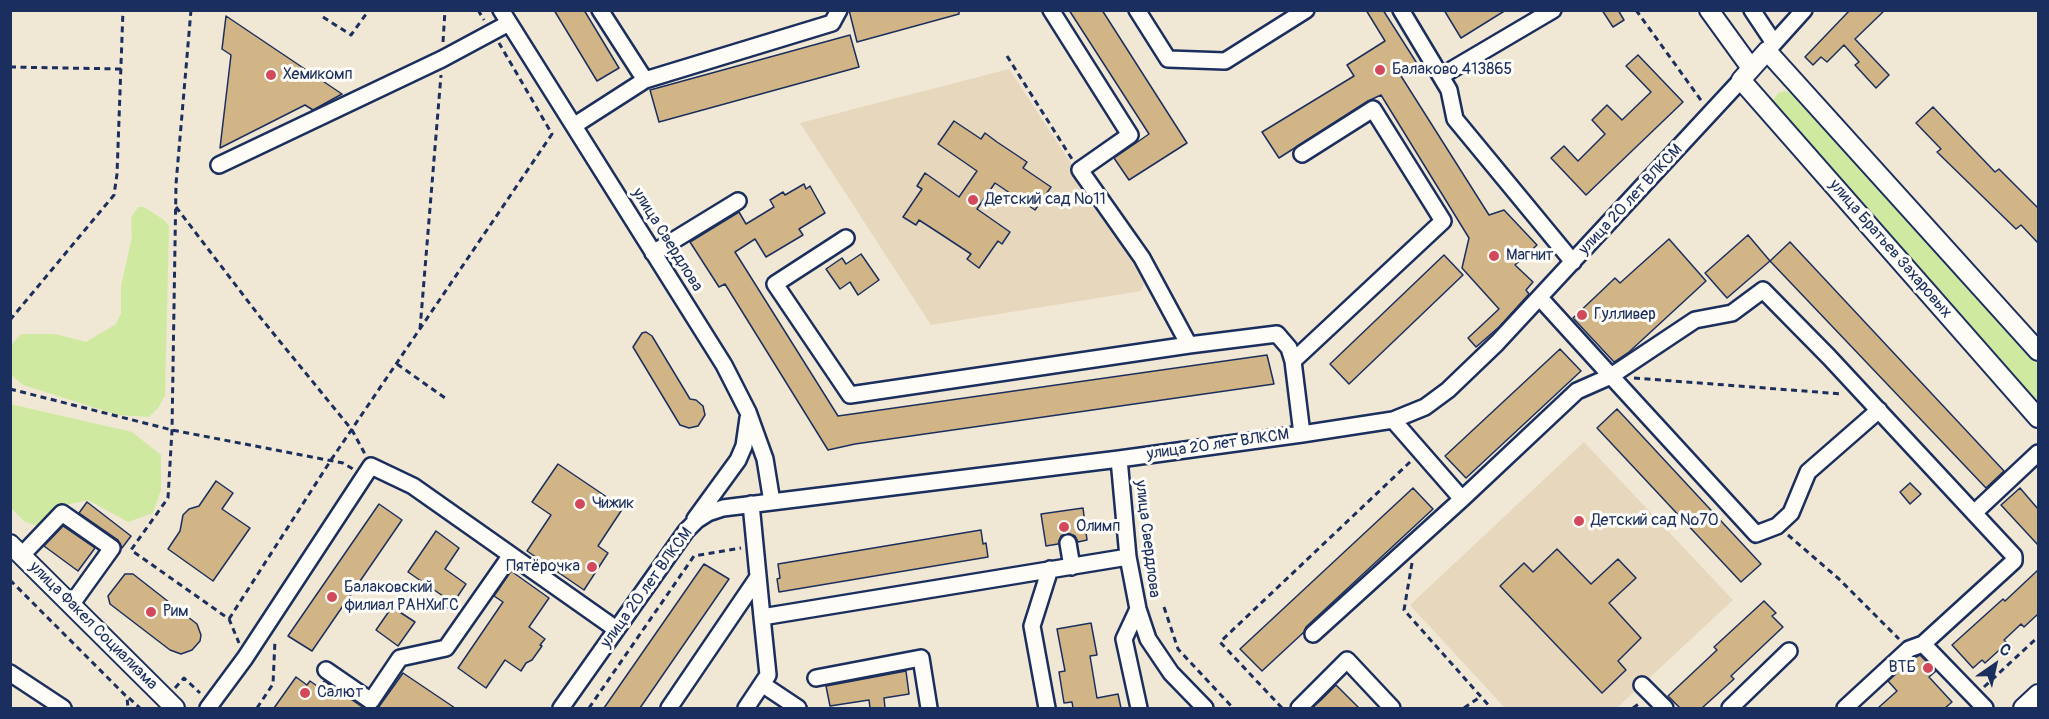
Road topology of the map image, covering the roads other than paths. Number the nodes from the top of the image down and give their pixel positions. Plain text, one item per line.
1 (600, 10) edge
2 (839, 10) edge
3 (1051, 10) edge
4 (1137, 10) edge
5 (1305, 10) edge
6 (1553, 10) edge
7 (1709, 10) edge
8 (1752, 10) edge
9 (1804, 10) edge
10 (1407, 12) edge
11 (505, 17) edge
12 (1770, 47) junction
13 (1746, 74) junction
14 (1441, 76) junction
15 (645, 80) junction
16 (575, 125) junction
17 (1302, 154) dead end
18 (219, 165) dead end
19 (738, 201) dead end
20 (846, 238) dead end
21 (653, 254) junction
22 (1573, 262) junction
23 (1540, 298) junction
24 (1189, 345) junction
25 (2038, 351) edge
26 (1293, 361) junction
27 (1611, 376) junction
28 (1879, 410) junction
29 (748, 412) junction
30 (2038, 418) edge
31 (1393, 420) junction
32 (1302, 434) junction
33 (2038, 453) edge
34 (1119, 459) junction
35 (1462, 499) junction
36 (772, 502) junction
37 (751, 504) junction
38 (1974, 513) junction
39 (686, 531) junction
40 (1068, 543) dead end
41 (16, 550) edge
42 (511, 555) junction
43 (1128, 557) junction
44 (1072, 567) junction
45 (1050, 569) junction
46 (758, 577) junction
47 (71, 605) junction
48 (1138, 609) junction
49 (762, 617) junction
50 (616, 629) junction
51 (1313, 634) dead end
52 (1916, 646) junction
53 (1789, 651) dead end
54 (326, 670) dead end
55 (10, 673) edge
56 (816, 678) dead end
57 (762, 684) junction
58 (1642, 685) dead end
59 (2038, 694) edge
60 (210, 706) edge
61 (63, 708) edge
62 (175, 708) edge
63 (561, 708) edge
64 (669, 708) edge
65 (746, 708) edge
66 (798, 708) edge
67 (929, 708) edge
68 (1047, 708) edge
69 (1139, 708) edge
70 (1205, 708) edge
71 (1299, 708) edge
72 (1392, 708) edge
73 (1665, 708) edge
74 (1730, 708) edge
75 (1845, 708) edge
76 (1985, 708) edge
77 (2024, 708) edge

1 - 15 street
2 - 15 street
3 - 24 street
4 - 5 street
6 - 14 street
7 - 13 main road, улица Братьев Захаровых
8 - 12 street
9 - 12 street, улица 20 лет ВЛКСМ
10 - 14 street
11 - 16 street, улица Свердлова
11 - 18 street
12 - 13 main road, улица 20 лет ВЛКСМ
12 - 25 main road
13 - 22 street, улица 20 лет ВЛКСМ
13 - 30 main road, улица Братьев Захаровых
14 - 22 street
15 - 16 street
16 - 21 street, улица Свердлова
17 - 26 street
19 - 21 street
20 - 24 street
21 - 29 street, улица Свердлова
22 - 23 street, улица 20 лет ВЛКСМ
23 - 27 street
23 - 31 street, улица 20 лет ВЛКСМ
24 - 26 street
26 - 32 street
27 - 28 street
27 - 28 street
27 - 35 street
28 - 38 street
29 - 36 street, улица Свердлова
29 - 39 street
31 - 32 street, улица 20 лет ВЛКСМ
31 - 35 street
32 - 34 street, улица 20 лет ВЛКСМ
33 - 38 street
34 - 36 street, улица 20 лет ВЛКСМ
34 - 43 street, улица Свердлова
35 - 51 street
36 - 37 street, улица 20 лет ВЛКСМ
37 - 39 street, улица 20 лет ВЛКСМ
37 - 46 street
38 - 52 street
39 - 50 street, улица 20 лет ВЛКСМ
40 - 44 street
41 - 47 main road, улица Факел Социализма
41 - 47 street
42 - 50 street
42 - 54 street
42 - 60 street
43 - 44 street
43 - 48 street, улица Свердлова
44 - 45 street
45 - 49 street
45 - 68 street
46 - 49 street
46 - 64 street
47 - 62 main road, улица Факел Социализма
48 - 69 street
48 - 70 street, улица Свердлова
49 - 57 street
50 - 63 street, улица 20 лет ВЛКСМ
52 - 75 street
52 - 76 street
53 - 74 street
55 - 61 street
56 - 67 street
57 - 65 street
57 - 66 street
58 - 73 street
59 - 77 main road
71 - 72 street

